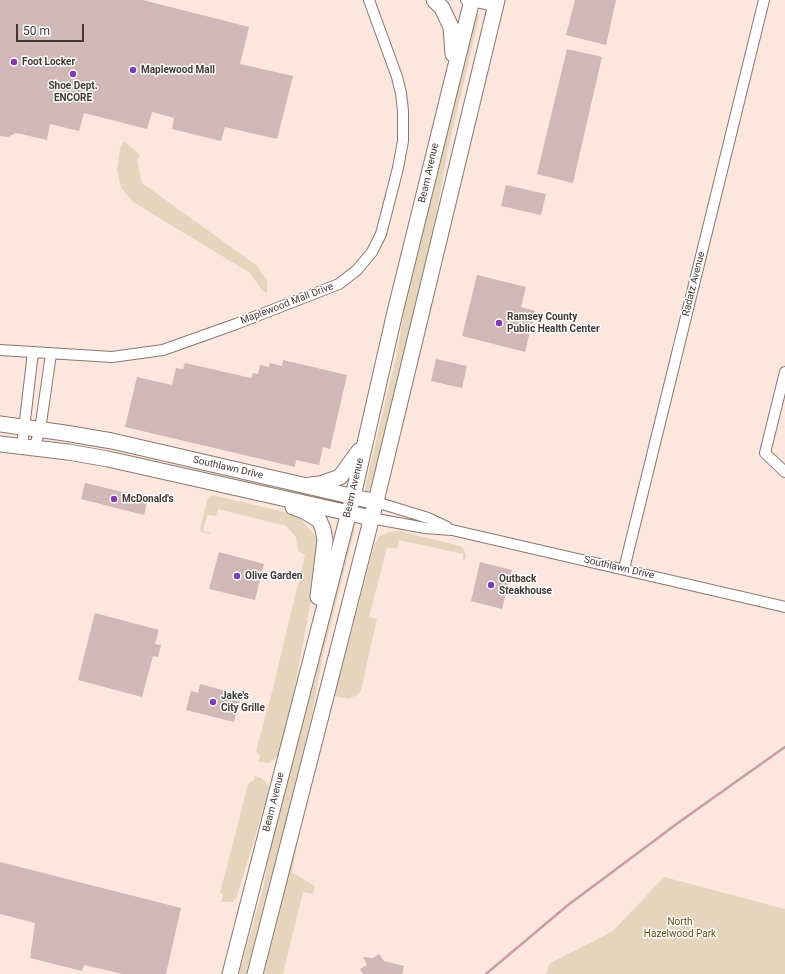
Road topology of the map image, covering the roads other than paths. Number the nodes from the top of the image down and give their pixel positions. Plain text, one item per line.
1 (369, 0) edge
2 (434, 0) edge
3 (470, 0) edge
4 (764, 0) edge
5 (496, 3) edge
6 (454, 69) junction
7 (0, 350) edge
8 (33, 352) junction
9 (51, 354) junction
10 (785, 372) edge
11 (0, 424) edge
12 (24, 428) junction
13 (40, 430) junction
14 (364, 443) junction
15 (0, 444) edge
16 (28, 447) junction
17 (785, 472) edge
18 (306, 486) junction
19 (247, 490) junction
20 (353, 496) junction
21 (376, 502) junction
22 (348, 513) junction
23 (371, 518) junction
24 (452, 530) junction
25 (624, 569) junction
26 (785, 607) edge
27 (310, 659) junction
28 (234, 958) junction
29 (226, 974) edge
30 (230, 974) edge
31 (255, 974) edge

1 - 9 street, Maplewood Mall Drive
2 - 6 street
3 - 5 street
3 - 6 street, Beam Avenue
4 - 25 street, Radatz Avenue
5 - 21 street
6 - 14 street, Beam Avenue
7 - 8 street, Maplewood Mall Drive
8 - 9 street, Maplewood Mall Drive
8 - 12 street
9 - 13 street
10 - 17 street
11 - 12 street, Southlawn Drive
12 - 13 street, Southlawn Drive
12 - 16 street
13 - 16 street
13 - 18 street, Southlawn Drive
14 - 18 street
14 - 20 street, Beam Avenue
15 - 16 street, Southlawn Drive
16 - 19 street, Southlawn Drive
18 - 20 street, Southlawn Drive
19 - 22 street, Southlawn Drive
19 - 27 street
20 - 21 street, Southlawn Drive
20 - 22 street, Beam Avenue
21 - 23 street
21 - 24 street, Southlawn Drive
22 - 23 street, Southlawn Drive
22 - 27 street, Beam Avenue
23 - 24 street, Southlawn Drive
23 - 31 street
24 - 25 street, Southlawn Drive
25 - 26 street, Southlawn Drive
27 - 28 street, Beam Avenue
28 - 29 street
28 - 30 street, Beam Avenue

